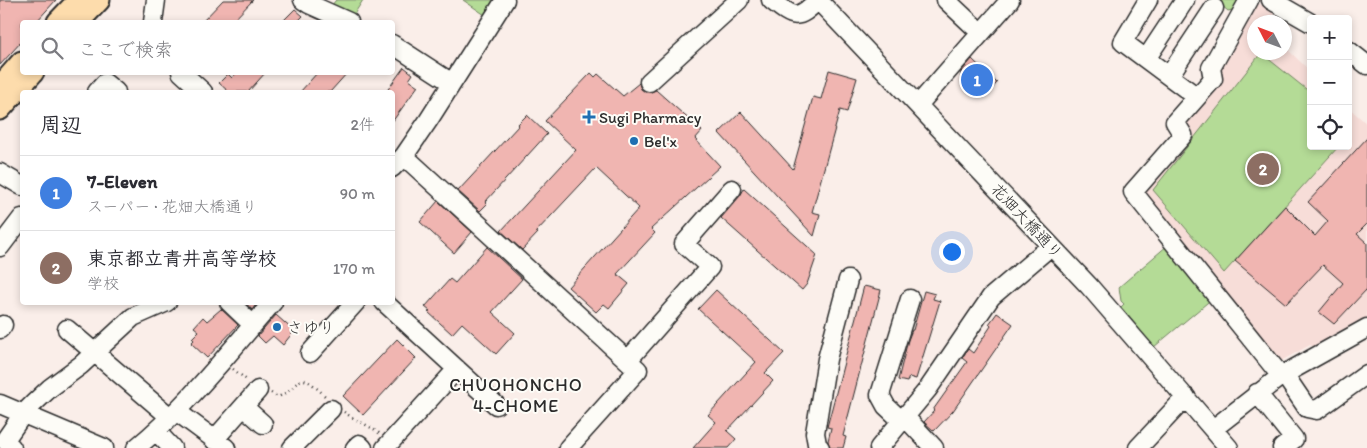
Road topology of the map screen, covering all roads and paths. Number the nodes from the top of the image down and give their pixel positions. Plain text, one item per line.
1 (156, 0) edge
2 (303, 0) edge
3 (505, 0) edge
4 (740, 0) edge
5 (771, 0) edge
6 (818, 0) edge
7 (946, 0) edge
8 (1010, 0) edge
9 (1148, 0) edge
10 (1185, 0) edge
11 (1248, 0) edge
12 (1271, 0) edge
13 (1209, 4) edge
14 (82, 6) edge
15 (61, 20) edge
16 (152, 20) edge
17 (345, 20) edge
18 (1307, 21) edge
19 (1235, 25) junction
20 (981, 33) junction
21 (395, 46) edge
22 (1352, 53) edge
23 (1146, 59) junction
24 (20, 64) edge
25 (1367, 65) edge
26 (30, 75) edge
27 (184, 75) edge
28 (1168, 76) junction
29 (649, 82) dead end
30 (452, 83) junction
31 (0, 86) edge
32 (99, 90) edge
33 (114, 90) edge
34 (201, 90) edge
35 (1197, 97) junction
36 (918, 105) junction
37 (0, 109) edge
38 (398, 162) edge
39 (0, 172) edge
40 (20, 185) edge
41 (732, 189) dead end
42 (20, 221) edge
43 (1051, 246) junction
44 (0, 247) edge
45 (848, 280) dead end
46 (910, 299) dead end
47 (160, 305) edge
48 (232, 305) edge
49 (270, 305) edge
50 (353, 305) edge
51 (387, 305) edge
52 (253, 325) junction
53 (1367, 328) edge
54 (67, 329) dead end
55 (94, 352) junction
56 (310, 353) dead end
57 (221, 360) junction
58 (628, 360) junction
59 (456, 369) junction
60 (1367, 374) edge
61 (1283, 375) junction
62 (259, 388) junction
63 (1258, 393) junction
64 (1186, 397) junction
65 (0, 404) edge
66 (496, 405) dead end
67 (244, 406) junction
68 (333, 406) junction
69 (23, 414) junction
70 (173, 414) junction
71 (903, 419) junction
72 (263, 424) dead end
73 (1213, 429) junction
74 (156, 431) junction
75 (220, 444) edge
76 (387, 446) edge
77 (12, 448) edge
78 (104, 448) edge
79 (136, 448) edge
80 (172, 448) edge
81 (292, 448) edge
82 (355, 448) edge
83 (363, 448) edge
84 (568, 448) edge
85 (820, 448) edge
86 (879, 448) edge
87 (934, 448) edge
88 (1138, 448) edge
89 (1229, 448) edge
90 (1282, 448) edge

1 - 16 street
2 - 17 street
3 - 30 street
4 - 29 street
5 - 6 street
6 - 36 street, 花畑大橋通り
7 - 20 street
8 - 20 street
9 - 23 street
10 - 23 street
11 - 19 street
12 - 18 street
13 - 19 street
13 - 28 street
14 - 15 main road
19 - 35 street
20 - 36 street
21 - 30 street
22 - 25 street
23 - 28 street
24 - 31 main road
26 - 37 main road
27 - 34 street
28 - 35 street
30 - 38 street
32 - 33 street
35 - 61 street
36 - 43 street, 花畑大橋通り
38 - 58 street
39 - 40 street
41 - 58 street
42 - 44 street
43 - 64 street, 花畑大橋通り
43 - 71 street
45 - 85 street
46 - 71 street
47 - 55 street
48 - 52 street
49 - 52 street
50 - 56 street
51 - 59 street
52 - 57 street
53 - 61 street
54 - 55 street
55 - 69 street
55 - 70 street
57 - 62 path
57 - 70 street
58 - 84 street
59 - 66 street
59 - 76 street
60 - 61 street
61 - 63 street
62 - 67 street
62 - 68 path
63 - 73 street
63 - 90 street
64 - 73 street, 花畑大橋通り
64 - 88 street
65 - 69 street
67 - 72 street
67 - 75 street
68 - 76 path
68 - 81 street
69 - 77 street
69 - 78 street
70 - 74 street
70 - 75 street
71 - 86 street
71 - 87 street
73 - 89 street, 花畑大橋通り
74 - 79 street
74 - 80 street
82 - 83 street

